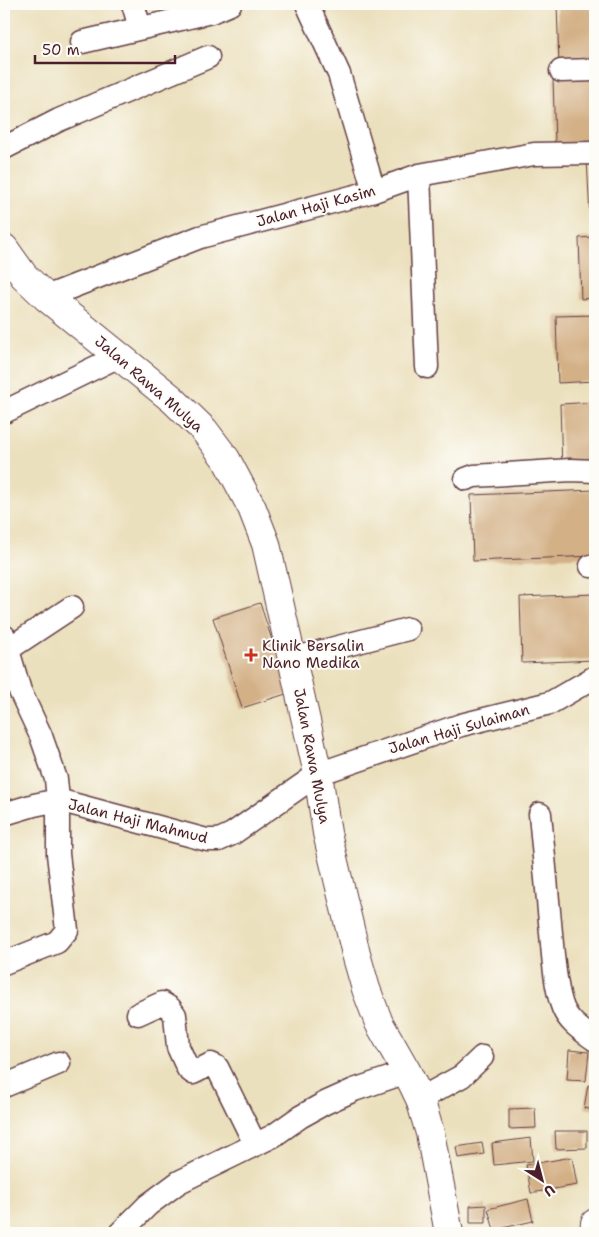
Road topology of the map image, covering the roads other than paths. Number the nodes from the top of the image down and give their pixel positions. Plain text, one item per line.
1 (133, 4) edge
2 (230, 4) edge
3 (307, 4) edge
4 (140, 28) junction
5 (82, 42) dead end
6 (208, 57) dead end
7 (595, 70) edge
8 (561, 71) dead end
9 (4, 148) edge
10 (595, 153) edge
11 (419, 174) junction
12 (374, 191) junction
13 (4, 248) edge
14 (46, 297) junction
15 (119, 356) junction
16 (427, 367) dead end
17 (4, 412) edge
18 (595, 470) edge
19 (466, 479) dead end
20 (72, 607) dead end
21 (408, 629) dead end
22 (5, 646) edge
23 (292, 659) junction
24 (595, 676) edge
25 (318, 774) junction
26 (58, 800) junction
27 (4, 814) edge
28 (540, 814) dead end
29 (4, 963) edge
30 (138, 1014) dead end
31 (595, 1040) edge
32 (482, 1057) dead end
33 (58, 1063) dead end
34 (407, 1072) junction
35 (4, 1086) edge
36 (420, 1099) junction
37 (255, 1144) junction
38 (595, 1209) edge
39 (595, 1218) edge
40 (595, 1223) edge
41 (120, 1233) edge
42 (449, 1233) edge
43 (594, 1233) edge

1 - 4 street
2 - 4 street
3 - 12 street
4 - 5 street
6 - 9 street
7 - 8 street
10 - 11 street, Jalan Haji Kasim
11 - 12 street, Jalan Haji Kasim
11 - 16 street
12 - 14 street, Jalan Haji Kasim
13 - 14 main road, Jalan Rawa Mulya
14 - 15 main road, Jalan Rawa Mulya
15 - 17 street
15 - 23 main road, Jalan Rawa Mulya
18 - 19 street
20 - 22 street
21 - 23 street
22 - 26 street
23 - 25 main road, Jalan Rawa Mulya
24 - 25 street, Jalan Haji Sulaiman
25 - 26 street, Jalan Haji Mahmud
25 - 34 main road, Jalan Rawa Mulya
26 - 27 street
26 - 29 street
28 - 31 street
30 - 37 street
32 - 36 street
33 - 35 street
34 - 36 main road, Jalan Rawa Mulya
34 - 37 street
36 - 42 main road, Jalan Rawa Mulya
37 - 41 street
38 - 39 main road
40 - 43 main road

